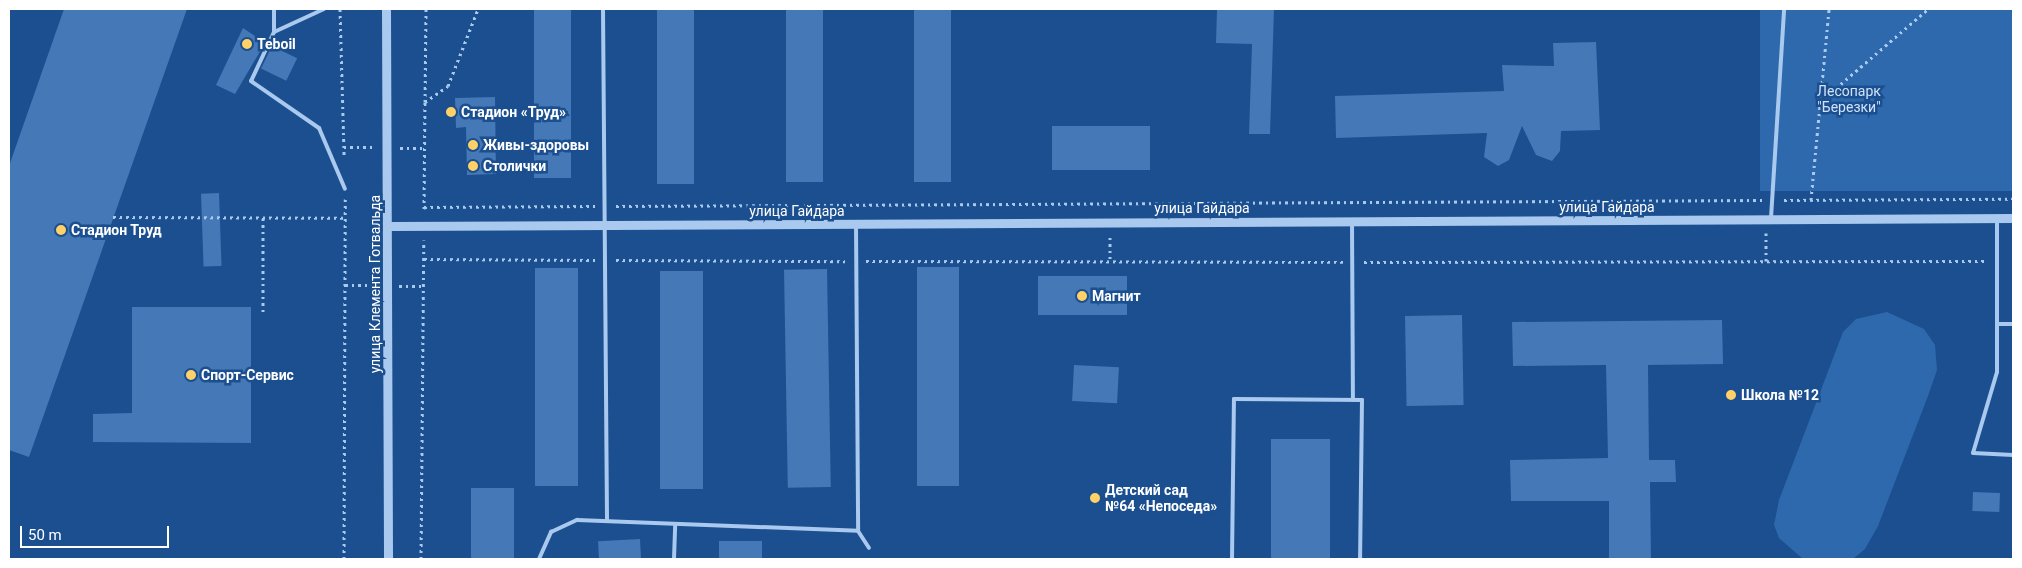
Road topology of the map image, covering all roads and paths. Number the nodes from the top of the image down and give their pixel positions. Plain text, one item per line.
1 (274, 9) edge
2 (324, 9) edge
3 (340, 9) edge
4 (386, 9) edge
5 (426, 9) edge
6 (478, 9) edge
7 (603, 9) edge
8 (1784, 9) edge
9 (1829, 9) edge
10 (1928, 9) edge
11 (274, 32) junction
12 (425, 102) junction
13 (1820, 102) junction
14 (344, 164) dead end
15 (345, 189) joint
16 (2013, 198) edge
17 (1771, 200) junction
18 (1811, 200) junction
19 (605, 206) junction
20 (424, 207) junction
21 (113, 217) dead end
22 (263, 217) junction
23 (345, 218) junction
24 (1997, 218) junction
25 (2013, 218) edge
26 (1771, 220) junction
27 (1352, 222) junction
28 (856, 224) junction
29 (605, 225) junction
30 (390, 226) junction
31 (424, 226) junction
32 (424, 259) junction
33 (605, 260) junction
34 (1997, 260) junction
35 (856, 261) junction
36 (1352, 262) junction
37 (263, 312) dead end
38 (1997, 324) junction
39 (2013, 324) edge
40 (1353, 400) junction
41 (2013, 455) edge
42 (607, 521) junction
43 (675, 524) junction
44 (858, 531) junction
45 (869, 548) dead end
46 (344, 559) edge
47 (388, 559) edge
48 (421, 559) edge
49 (539, 559) edge
50 (674, 559) edge
51 (1232, 559) edge
52 (1360, 559) edge

1 - 11 lane
2 - 11 lane
3 - 14 path
4 - 30 street, улица Клемента Готвальда
5 - 12 path
6 - 12 path
7 - 19 lane
8 - 17 lane
9 - 13 path
10 - 13 path
11 - 15 lane
12 - 20 path
13 - 18 path
15 - 23 path
16 - 18 path
17 - 18 path
17 - 19 path
17 - 26 lane
19 - 20 path
19 - 29 lane
20 - 31 path
21 - 22 path
22 - 23 path
22 - 37 path
23 - 46 path
24 - 25 street, улица Гайдара
24 - 26 street, улица Гайдара
24 - 34 lane
26 - 27 street, улица Гайдара
27 - 28 street, улица Гайдара
27 - 36 lane
28 - 29 street, улица Гайдара
28 - 35 lane
29 - 31 street, улица Гайдара
29 - 33 lane
30 - 31 street, улица Гайдара
30 - 47 street, улица Клемента Готвальда
31 - 32 path
32 - 33 path
32 - 48 path
33 - 35 path
33 - 42 lane
34 - 36 path
34 - 38 lane
35 - 36 path
35 - 44 lane
36 - 40 lane
38 - 39 lane
38 - 41 lane
40 - 51 lane
40 - 52 lane
42 - 43 lane
42 - 49 lane
43 - 44 lane
43 - 50 lane
44 - 45 lane

